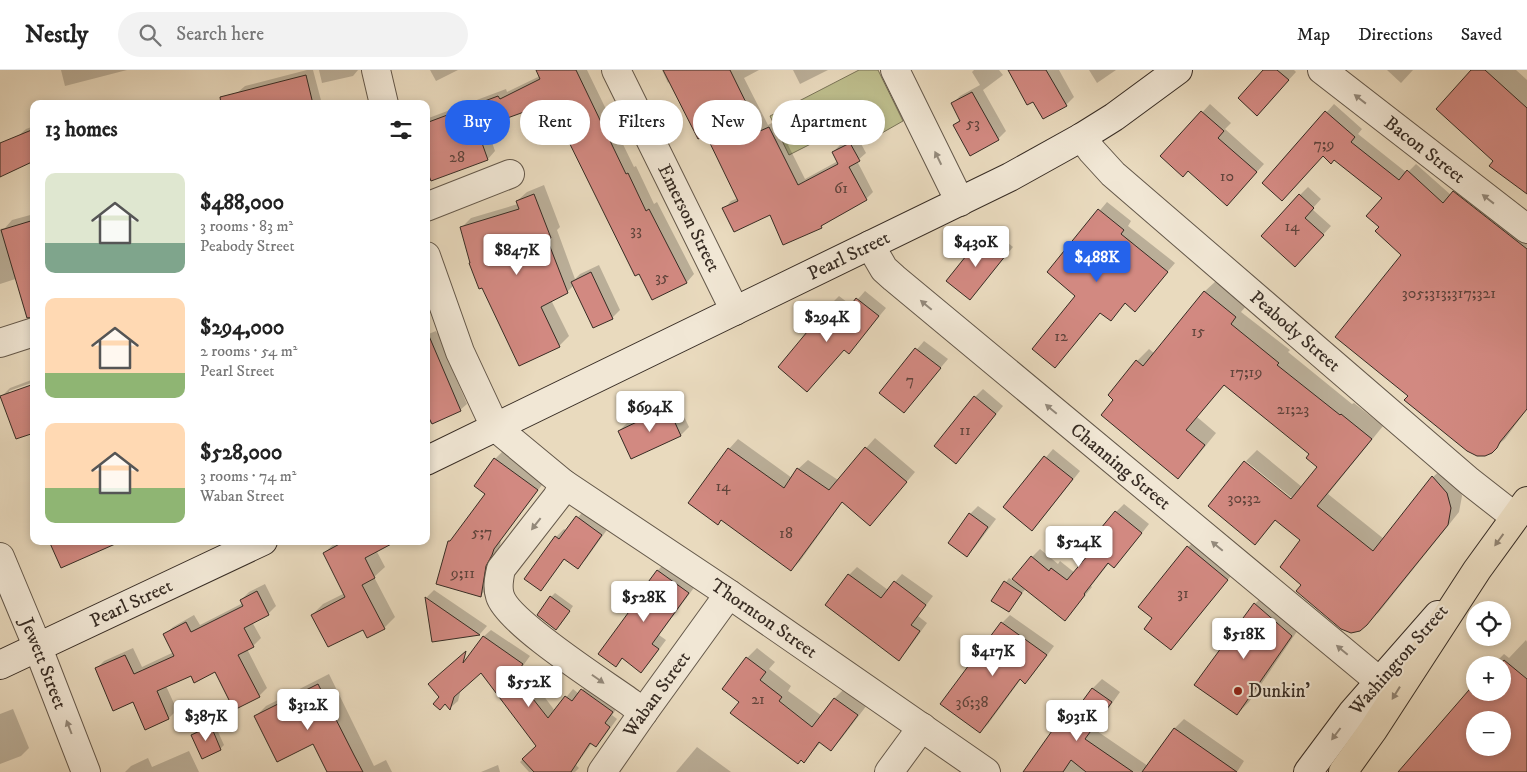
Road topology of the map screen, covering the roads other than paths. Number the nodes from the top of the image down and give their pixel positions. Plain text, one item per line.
1 (376, 70) edge
2 (616, 70) edge
3 (895, 70) edge
4 (1178, 70) edge
5 (1322, 70) edge
6 (383, 100) edge
7 (1082, 137) junction
8 (510, 174) dead end
9 (960, 202) junction
10 (430, 205) edge
11 (1527, 229) edge
12 (870, 245) junction
13 (430, 267) edge
14 (735, 311) junction
15 (30, 333) edge
16 (0, 342) edge
17 (495, 427) junction
18 (430, 459) edge
19 (564, 484) junction
20 (1521, 509) edge
21 (255, 545) edge
22 (0, 557) edge
23 (1471, 579) junction
24 (729, 594) junction
25 (38, 648) junction
26 (0, 665) edge
27 (1379, 681) junction
28 (643, 713) junction
29 (922, 727) junction
30 (86, 772) edge
31 (602, 772) edge
32 (889, 772) edge
33 (986, 772) edge
34 (1308, 772) edge
35 (1343, 772) edge

1 - 6 street
2 - 14 street, Emerson Street
9 -> 3 street
4 - 7 street, Pearl Street
11 -> 5 street, Bacon Street
7 - 9 street, Pearl Street
7 - 20 street, Peabody Street
8 - 10 street
9 - 12 street, Pearl Street
12 - 14 street, Pearl Street
27 -> 12 street, Channing Street
13 - 17 street
14 - 17 street, Pearl Street
15 - 16 street
17 - 18 street, Pearl Street
17 - 19 street, Thornton Street
19 - 24 street, Thornton Street
19 -> 28 street
20 -> 23 main road, Washington Street
21 - 25 street, Pearl Street
22 - 25 street, Jewett Street
23 - 27 street, Washington Street
23 -> 35 main road
24 - 28 street, Waban Street
24 - 29 street, Thornton Street
25 - 26 street, Pearl Street
30 -> 25 street, Jewett Street
27 -> 34 street, Washington Street
28 - 31 street, Waban Street
29 - 32 street
29 - 33 street, Thornton Street

